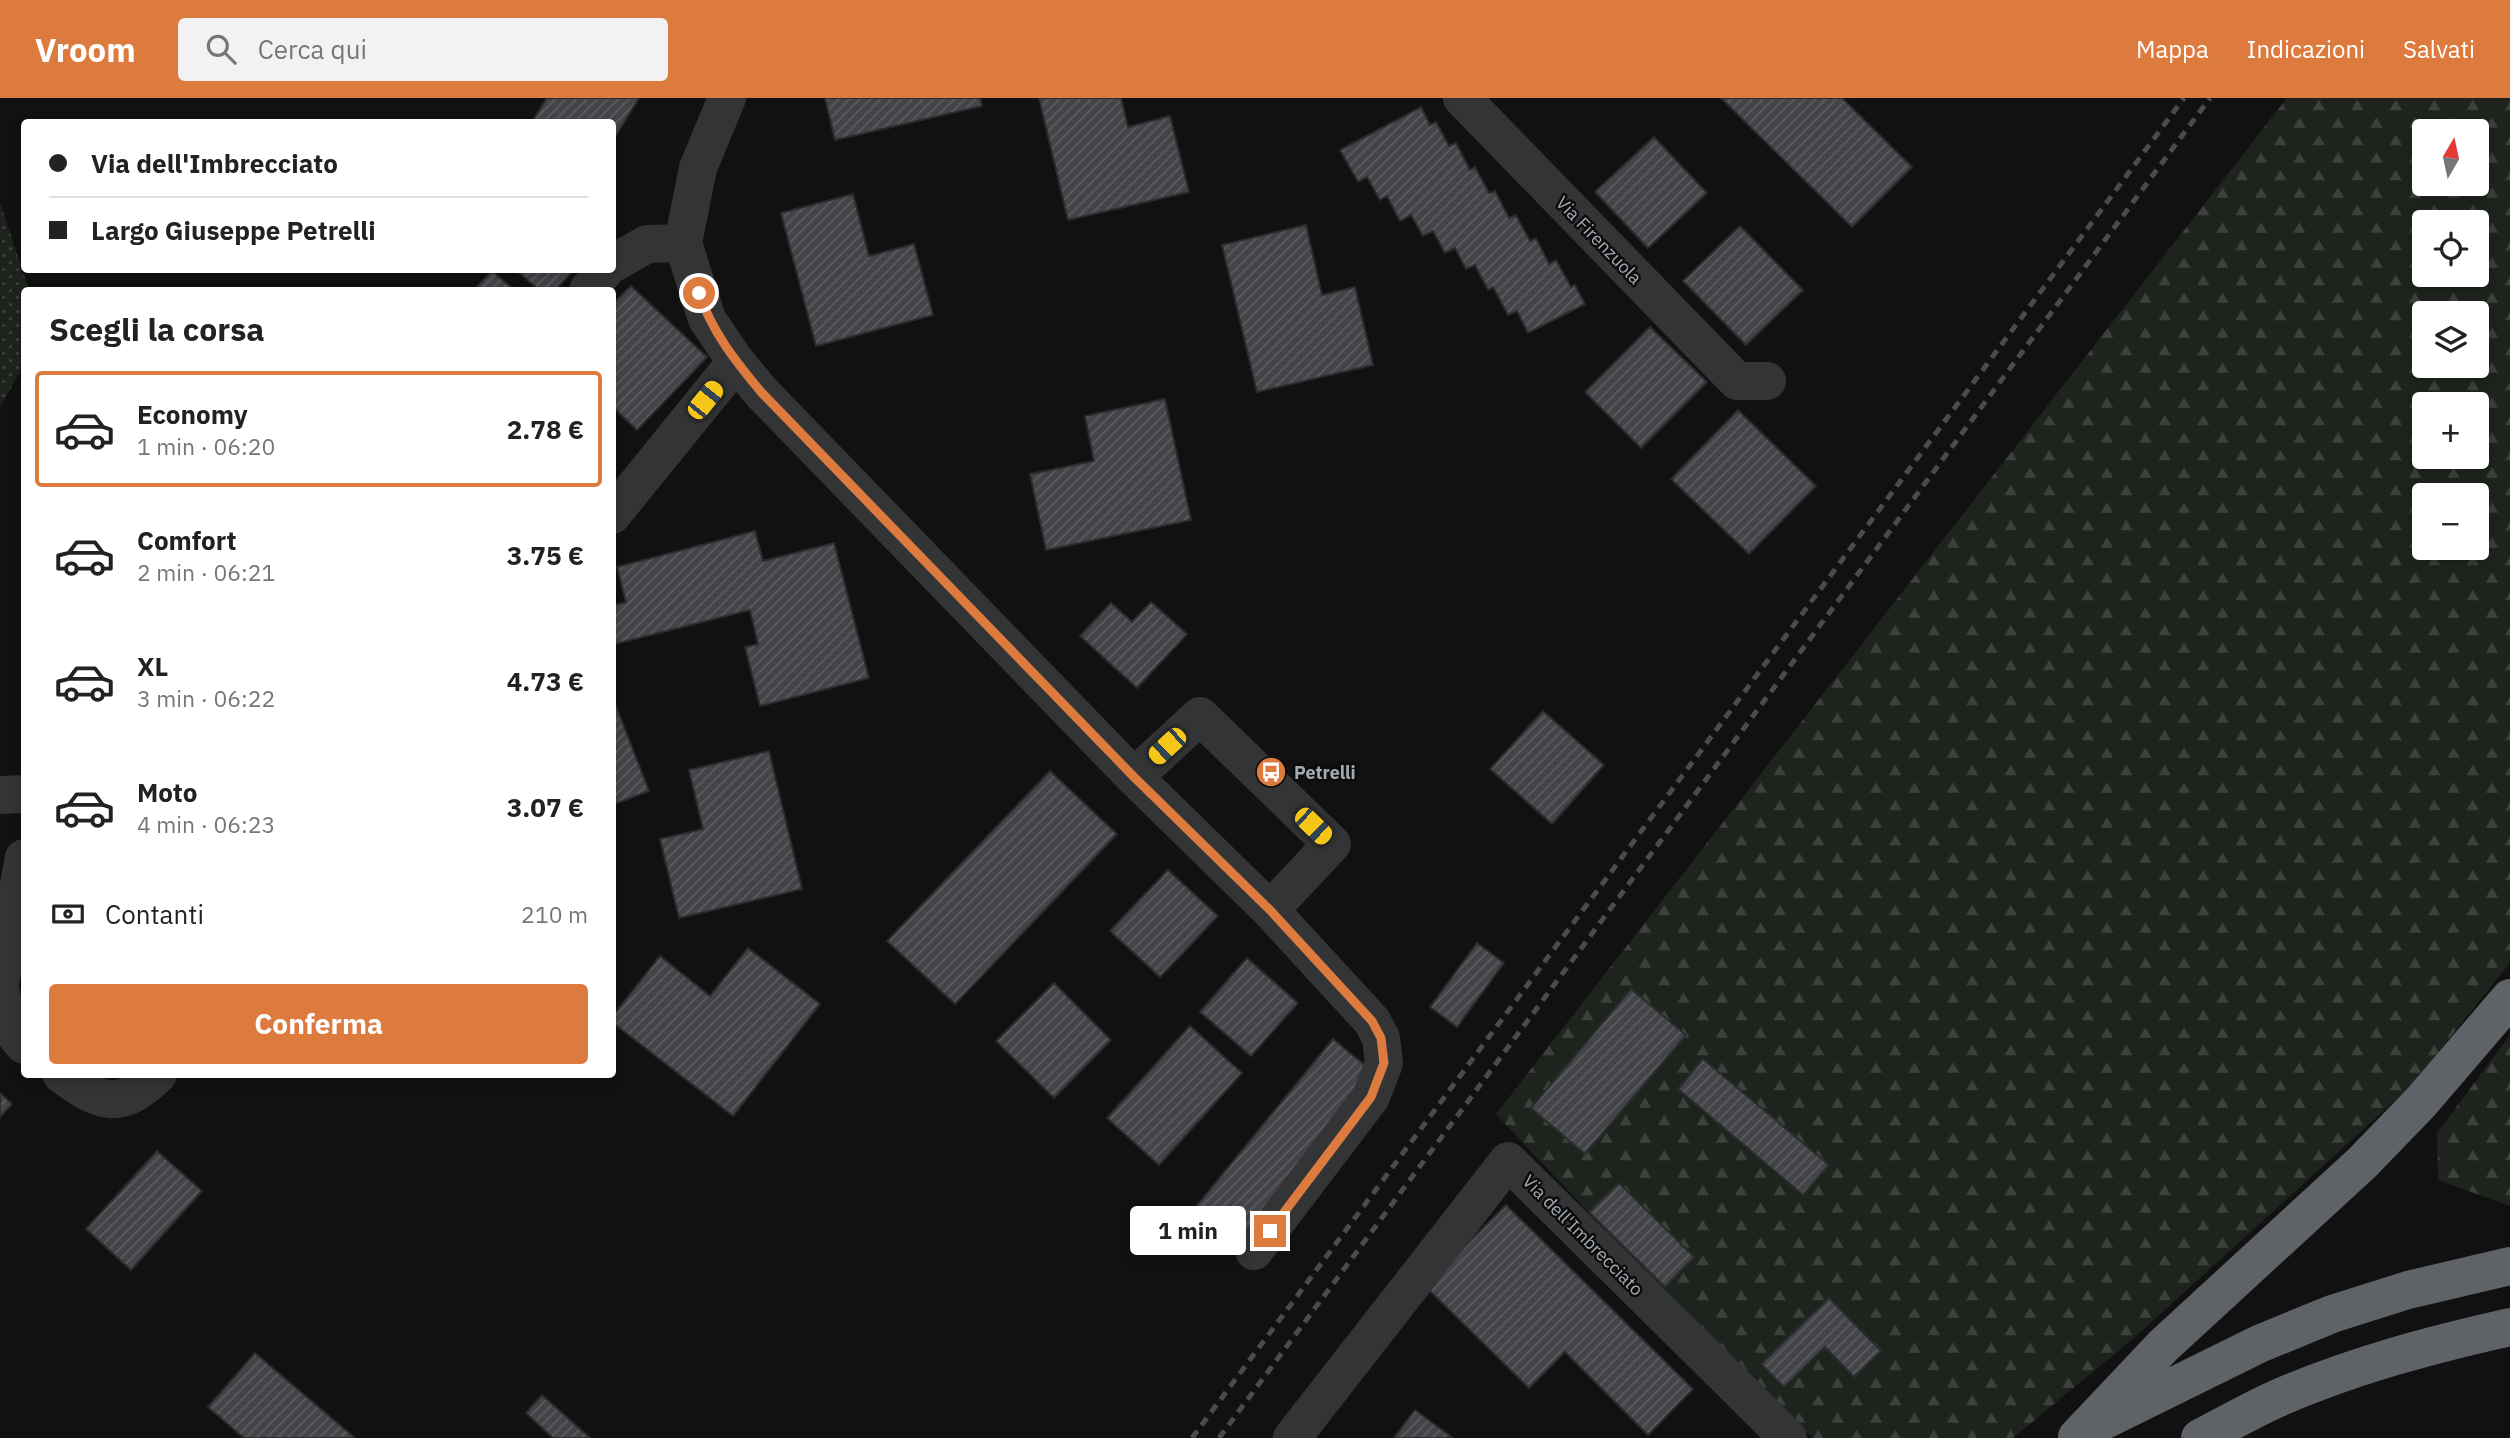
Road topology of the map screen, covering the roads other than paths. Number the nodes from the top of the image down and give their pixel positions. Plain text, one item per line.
1 (727, 98) edge
2 (1462, 98) edge
3 (683, 243) junction
4 (616, 262) edge
5 (602, 273) edge
6 (591, 287) edge
7 (736, 362) junction
8 (1752, 381) dead end
9 (616, 510) edge
10 (1134, 777) junction
11 (21, 794) edge
12 (0, 795) edge
13 (21, 874) edge
14 (1270, 910) junction
15 (0, 986) edge
16 (2510, 998) edge
17 (21, 1041) edge
18 (67, 1078) edge
19 (154, 1078) edge
20 (1255, 1251) dead end
21 (2510, 1266) edge
22 (2510, 1327) edge
23 (2076, 1437) edge
24 (1292, 1438) edge
25 (1788, 1438) edge
26 (2200, 1438) edge

1 - 3 street
2 - 8 street, Via Firenzuola
3 - 4 street
3 - 7 street
5 - 6 street
7 - 9 street
7 - 10 street
10 - 14 street
10 - 14 street
11 - 12 street
13 - 15 street
14 - 20 street
15 - 17 street
16 - 23 highway
18 - 19 street
21 - 23 highway
22 - 26 highway
24 - 25 street, Via dell'Imbrecciato

